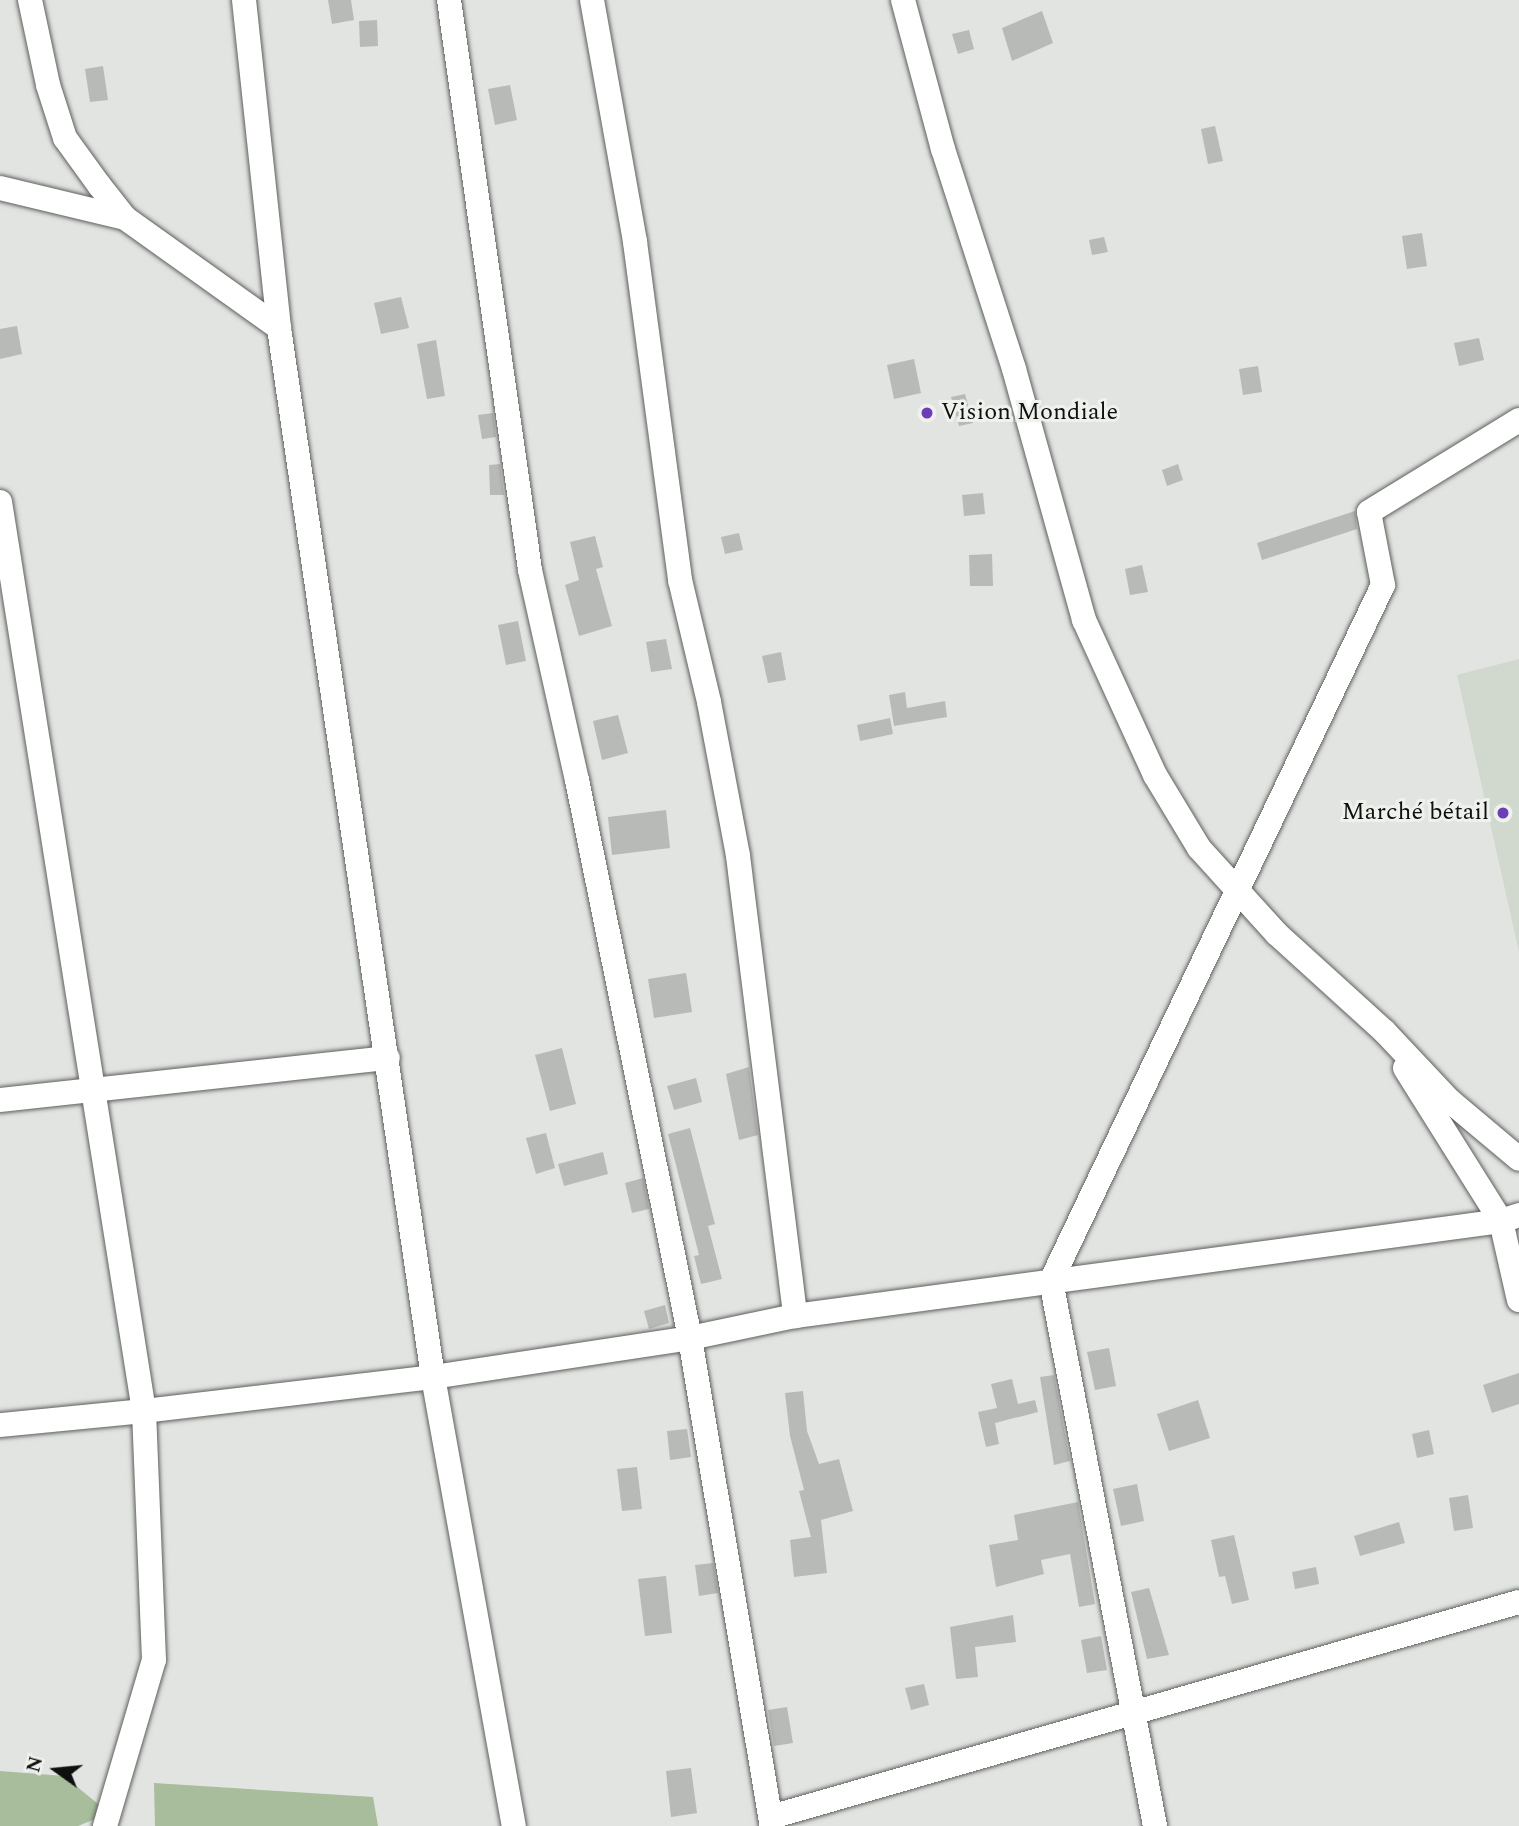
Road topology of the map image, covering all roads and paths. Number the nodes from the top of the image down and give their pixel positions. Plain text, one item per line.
1 (30, 0) edge
2 (244, 0) edge
3 (449, 0) edge
4 (592, 0) edge
5 (903, 0) edge
6 (0, 187) edge
7 (125, 218) junction
8 (279, 328) junction
9 (1519, 420) edge
10 (0, 502) edge
11 (1237, 890) junction
12 (1384, 1031) junction
13 (388, 1058) junction
14 (92, 1089) junction
15 (0, 1100) edge
16 (1519, 1158) edge
17 (1510, 1218) edge
18 (1051, 1281) junction
19 (1519, 1300) edge
20 (795, 1316) junction
21 (690, 1338) junction
22 (433, 1377) junction
23 (144, 1411) junction
24 (0, 1426) edge
25 (1519, 1602) edge
26 (1131, 1712) junction
27 (772, 1821) edge
28 (105, 1826) edge
29 (514, 1826) edge
30 (1155, 1826) edge

1 - 7 street
2 - 8 street
3 - 21 street
4 - 20 street
5 - 11 street
6 - 7 street
7 - 8 street
8 - 13 street
9 - 11 street
10 - 14 street
11 - 12 street
11 - 18 street
12 - 16 street
12 - 17 street
13 - 14 street
13 - 22 street
14 - 15 street
14 - 23 street
17 - 18 street
17 - 19 street
18 - 20 street
18 - 26 street
20 - 21 street
21 - 22 street
21 - 27 street
22 - 23 street
22 - 29 street
23 - 24 street
23 - 28 street
25 - 26 street
26 - 27 street
26 - 30 street

